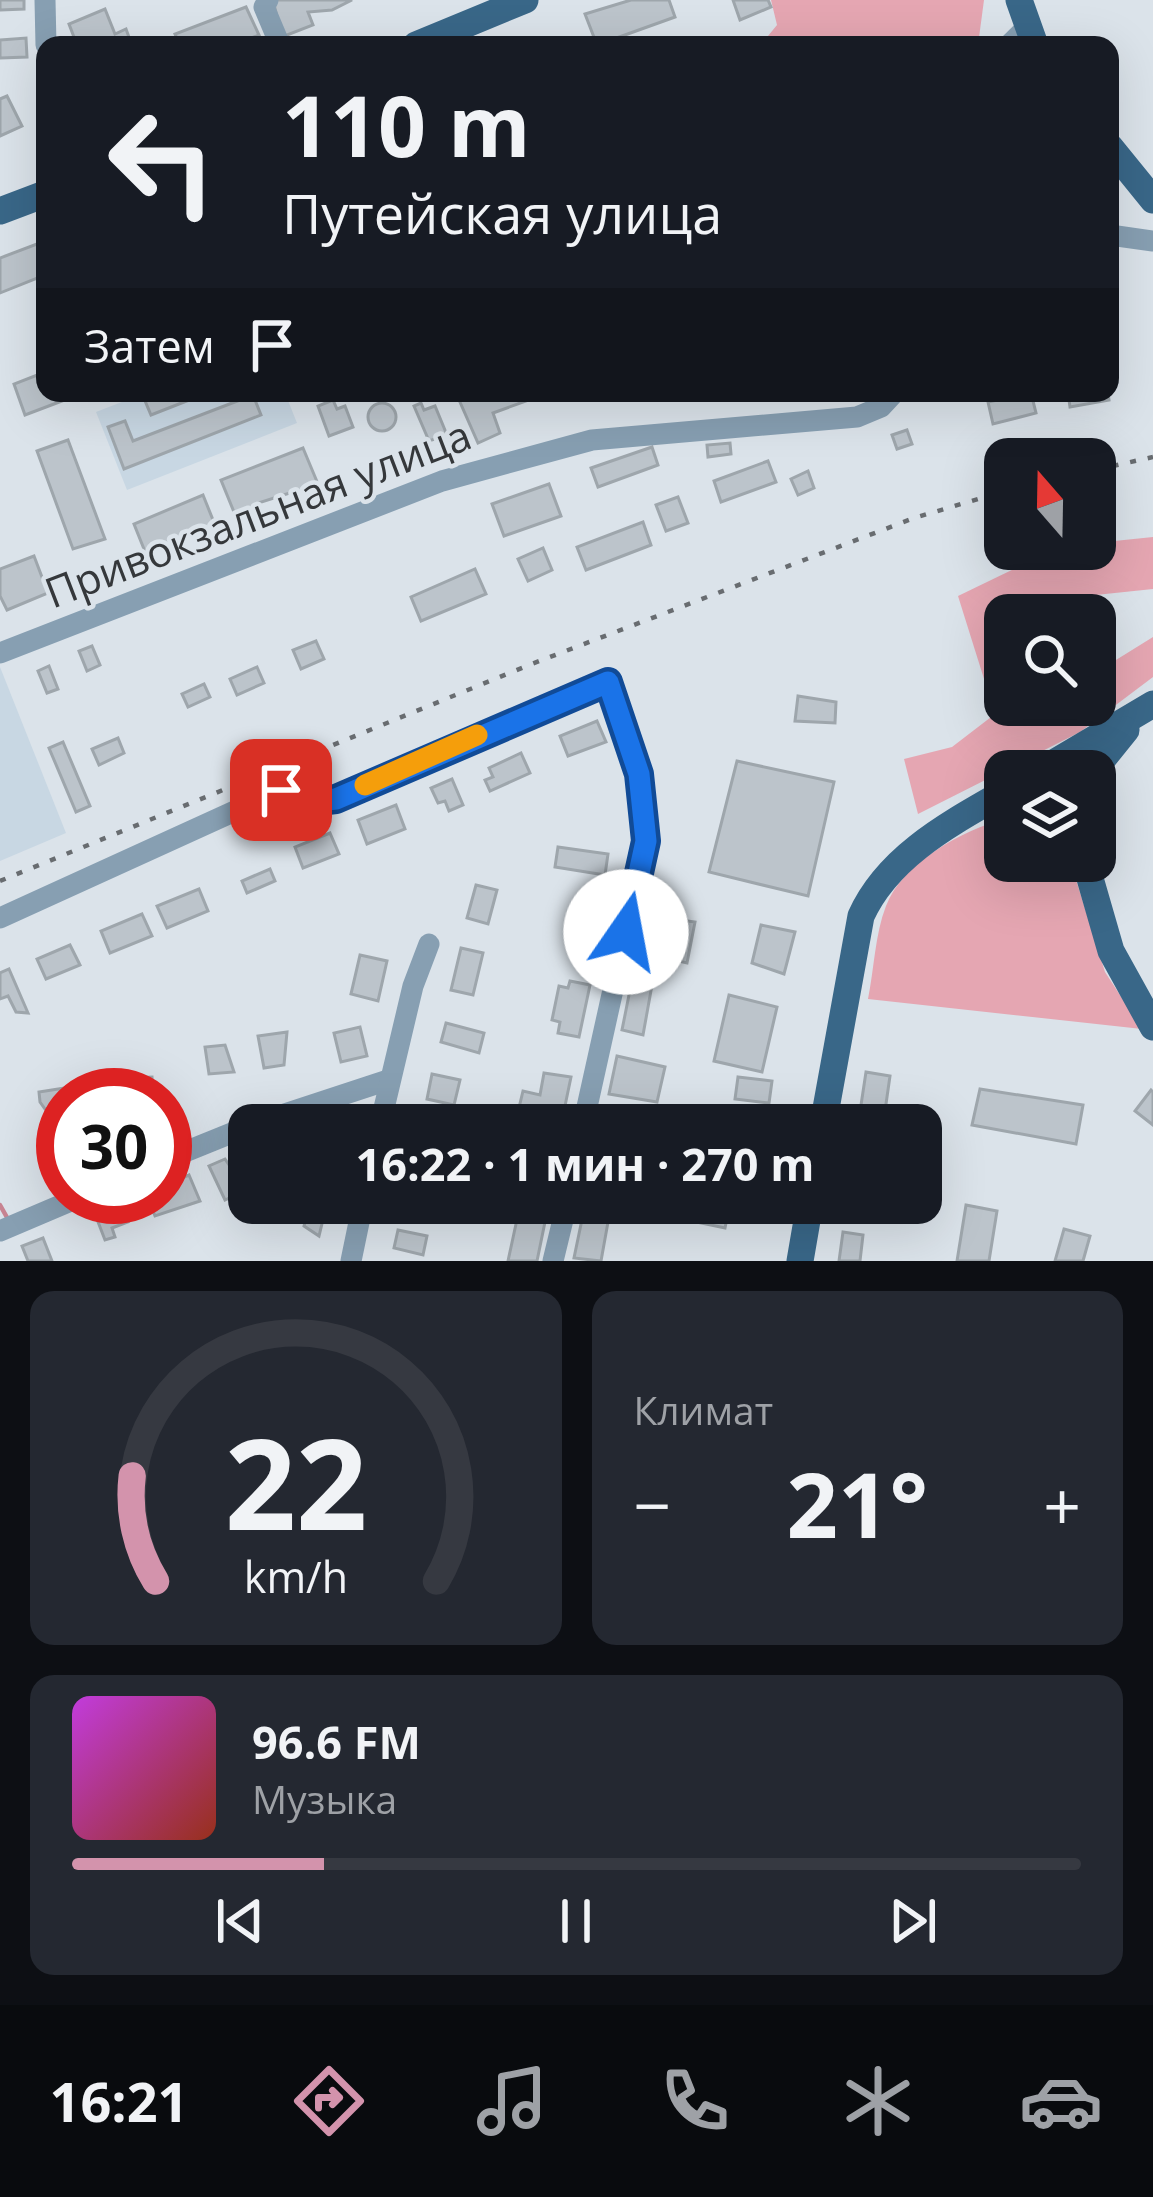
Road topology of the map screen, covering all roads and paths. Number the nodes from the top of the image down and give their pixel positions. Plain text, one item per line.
1 (45, 0) edge
2 (268, 0) edge
3 (525, 0) edge
4 (1019, 0) edge
5 (46, 36) edge
6 (276, 36) edge
7 (438, 36) edge
8 (1024, 36) edge
9 (1119, 158) edge
10 (36, 198) edge
11 (1153, 200) edge
12 (0, 212) edge
13 (1119, 237) edge
14 (1153, 241) edge
15 (886, 402) edge
16 (0, 653) edge
17 (1147, 709) edge
18 (1082, 750) edge
19 (1111, 750) edge
20 (984, 806) edge
21 (1091, 882) edge
22 (0, 918) edge
23 (429, 944) dead end
24 (1153, 1027) edge
25 (388, 1079) junction
26 (313, 1104) edge
27 (384, 1104) edge
28 (589, 1104) edge
29 (827, 1104) edge
30 (228, 1134) edge
31 (192, 1149) edge
32 (36, 1216) edge
33 (359, 1224) edge
34 (562, 1224) edge
35 (806, 1224) edge
36 (0, 1232) edge
37 (351, 1261) edge
38 (554, 1261) edge
39 (800, 1261) edge

1 - 5 street
2 - 6 street
3 - 7 main road
4 - 8 main road
9 - 11 main road
10 - 12 main road
13 - 14 street
15 - 16 street, Привокзальная улица
17 - 18 main road
17 - 19 main road
20 - 29 main road
21 - 24 main road
22 - 28 street
23 - 25 street
25 - 26 street
25 - 27 street
30 - 31 street
32 - 36 street
33 - 37 street
34 - 38 street
35 - 39 main road

